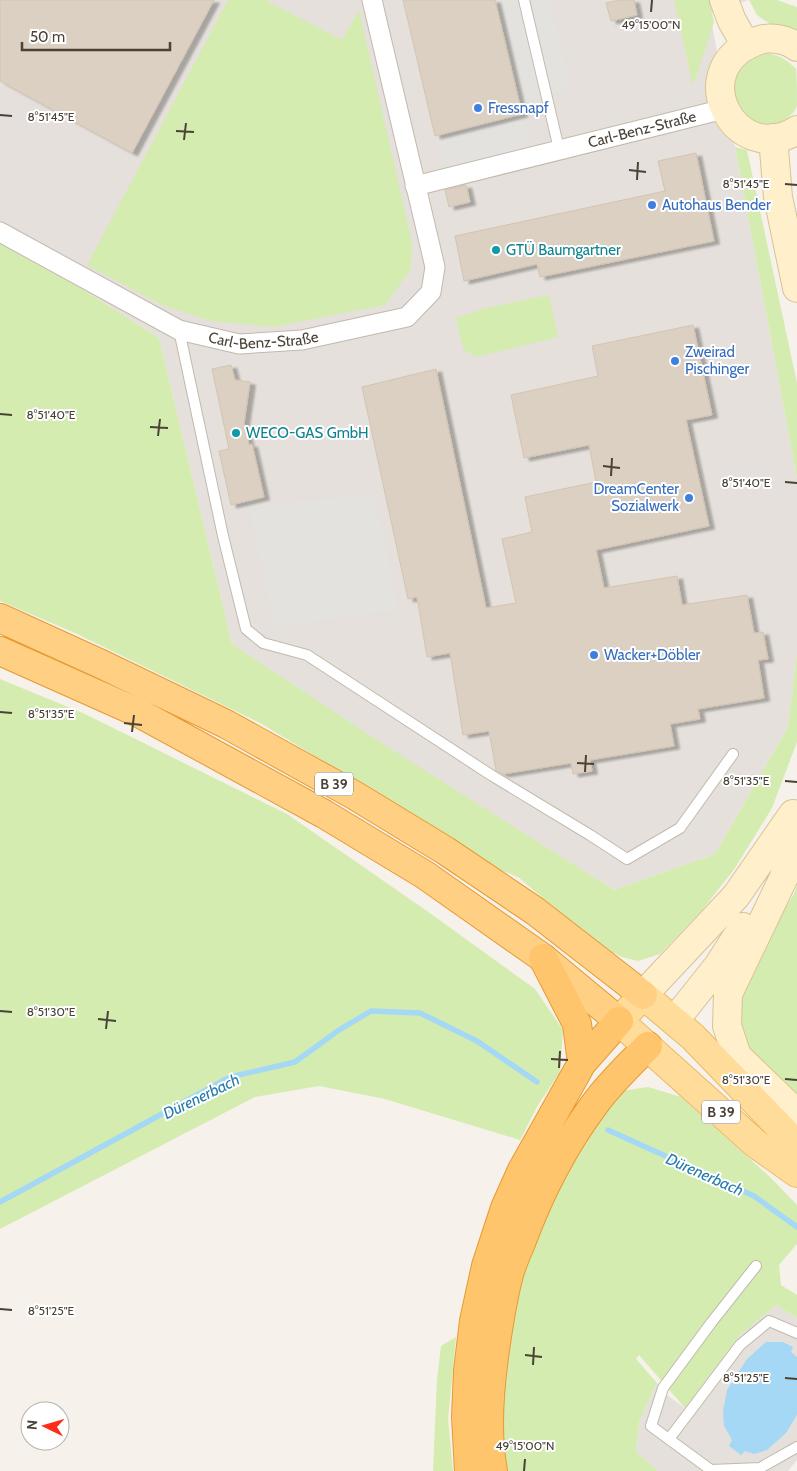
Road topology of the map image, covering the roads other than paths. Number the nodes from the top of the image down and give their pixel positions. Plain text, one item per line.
1 (372, 0) edge
2 (524, 0) edge
3 (724, 0) edge
4 (744, 46) junction
5 (797, 47) edge
6 (724, 109) junction
7 (785, 134) edge
8 (559, 149) junction
9 (415, 186) junction
10 (0, 232) edge
11 (797, 288) edge
12 (178, 330) junction
13 (0, 618) edge
14 (0, 652) edge
15 (733, 754) dead end
16 (797, 820) edge
17 (543, 958) junction
18 (643, 995) junction
19 (675, 1020) junction
20 (619, 1021) junction
21 (648, 1046) junction
22 (582, 1063) junction
23 (797, 1114) edge
24 (797, 1146) edge
25 (797, 1174) edge
26 (756, 1266) dead end
27 (797, 1333) edge
28 (668, 1439) junction
29 (797, 1447) edge
30 (469, 1471) edge
31 (493, 1471) edge

1 - 9 street, Carl-Benz-Straße
2 - 8 lane
3 - 4 main road
4 - 5 main road
4 - 6 main road
6 - 7 main road
6 - 8 street, Carl-Benz-Straße
7 - 11 main road
8 - 9 street, Carl-Benz-Straße
9 - 12 street, Carl-Benz-Straße
10 - 12 street, Carl-Benz-Straße
12 - 15 lane
13 - 18 highway, B 39
14 - 17 highway, B 39
16 - 18 main road
16 - 19 main road
16 - 23 main road
17 - 20 highway, B 39
17 - 22 highway
18 - 19 main road, B 39
18 - 20 main road
19 - 21 main road
19 - 24 main road, B 39
20 - 21 main road, B 39
20 - 22 highway
21 - 25 main road, B 39
21 - 31 highway
22 - 30 highway
26 - 28 lane
27 - 28 lane
28 - 29 lane

